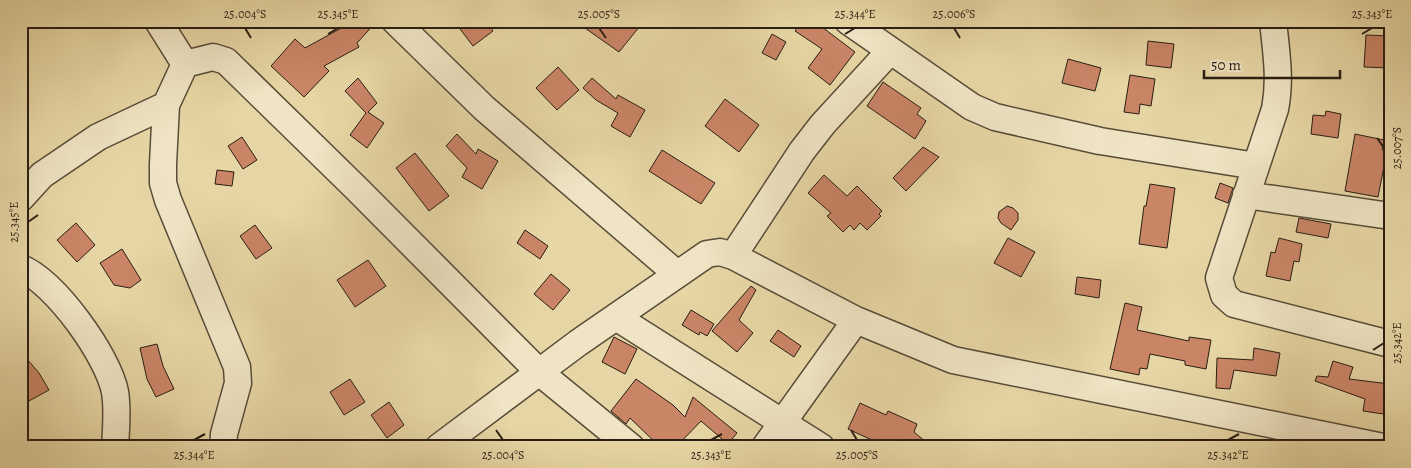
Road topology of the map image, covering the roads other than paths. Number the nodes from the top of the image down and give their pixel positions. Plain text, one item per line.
1 (395, 21) edge
2 (848, 21) edge
3 (1272, 21) edge
4 (162, 23) edge
5 (890, 51) junction
6 (185, 64) junction
7 (166, 105) junction
8 (1256, 166) junction
9 (1246, 194) junction
10 (21, 198) edge
11 (1390, 216) edge
12 (733, 256) junction
13 (21, 268) edge
14 (677, 274) junction
15 (616, 316) junction
16 (856, 320) junction
17 (1390, 344) edge
18 (539, 372) junction
19 (783, 422) junction
20 (115, 447) edge
21 (223, 447) edge
22 (439, 447) edge
23 (631, 447) edge
24 (765, 447) edge
25 (821, 447) edge
26 (1383, 447) edge

1 - 14 street
2 - 5 street
3 - 8 street
4 - 6 street
5 - 8 street
5 - 12 street
6 - 7 street
6 - 18 street
7 - 10 street
7 - 21 street
8 - 9 street
9 - 11 street
9 - 17 street
12 - 14 street
12 - 16 street
13 - 20 street
14 - 15 street
15 - 18 street
15 - 19 street
16 - 19 street
16 - 26 street
18 - 22 street
18 - 23 street
19 - 24 street
19 - 25 street

